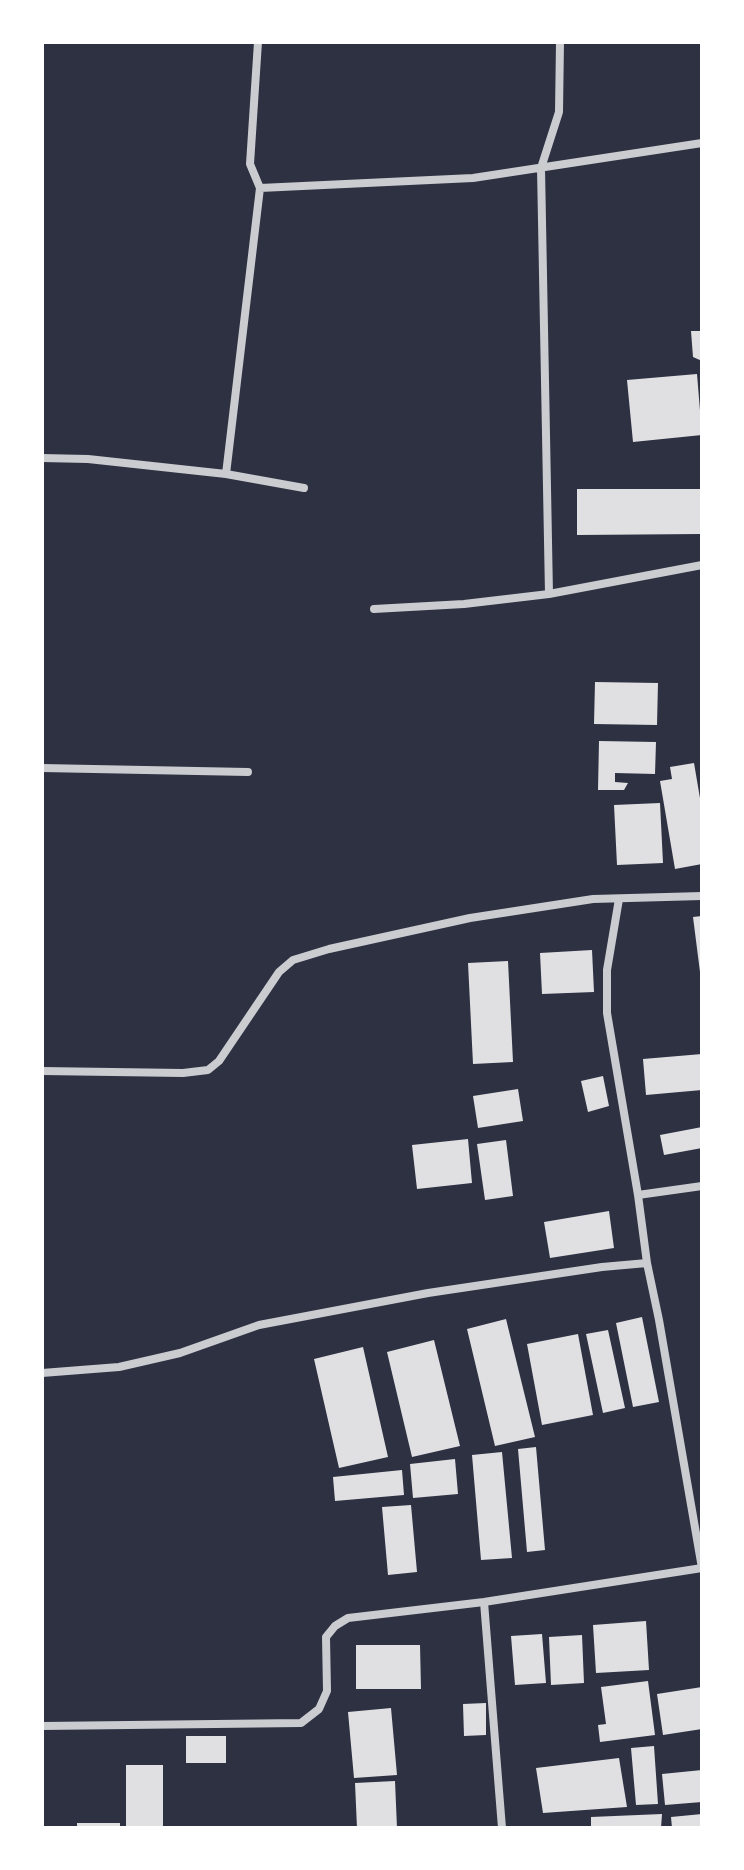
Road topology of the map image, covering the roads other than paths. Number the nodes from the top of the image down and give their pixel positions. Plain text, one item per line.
1 (258, 42) edge
2 (560, 42) edge
3 (702, 143) edge
4 (541, 168) junction
5 (260, 188) junction
6 (42, 458) edge
7 (226, 474) junction
8 (304, 488) dead end
9 (702, 565) edge
10 (549, 594) junction
11 (374, 609) dead end
12 (42, 768) edge
13 (248, 772) dead end
14 (702, 896) edge
15 (619, 899) junction
16 (42, 1071) edge
17 (702, 1186) edge
18 (638, 1195) junction
19 (647, 1263) junction
20 (42, 1373) edge
21 (702, 1568) edge
22 (484, 1602) junction
23 (42, 1726) edge
24 (502, 1828) edge

1 - 5 street
2 - 4 street
3 - 4 street
4 - 5 street
4 - 10 street
5 - 7 street
6 - 7 street
7 - 8 street
9 - 10 street
10 - 11 street
12 - 13 street
14 - 15 street
15 - 16 street
15 - 18 street
17 - 18 street
18 - 19 street
19 - 20 street
19 - 21 street
21 - 22 street
22 - 23 street
22 - 24 street

